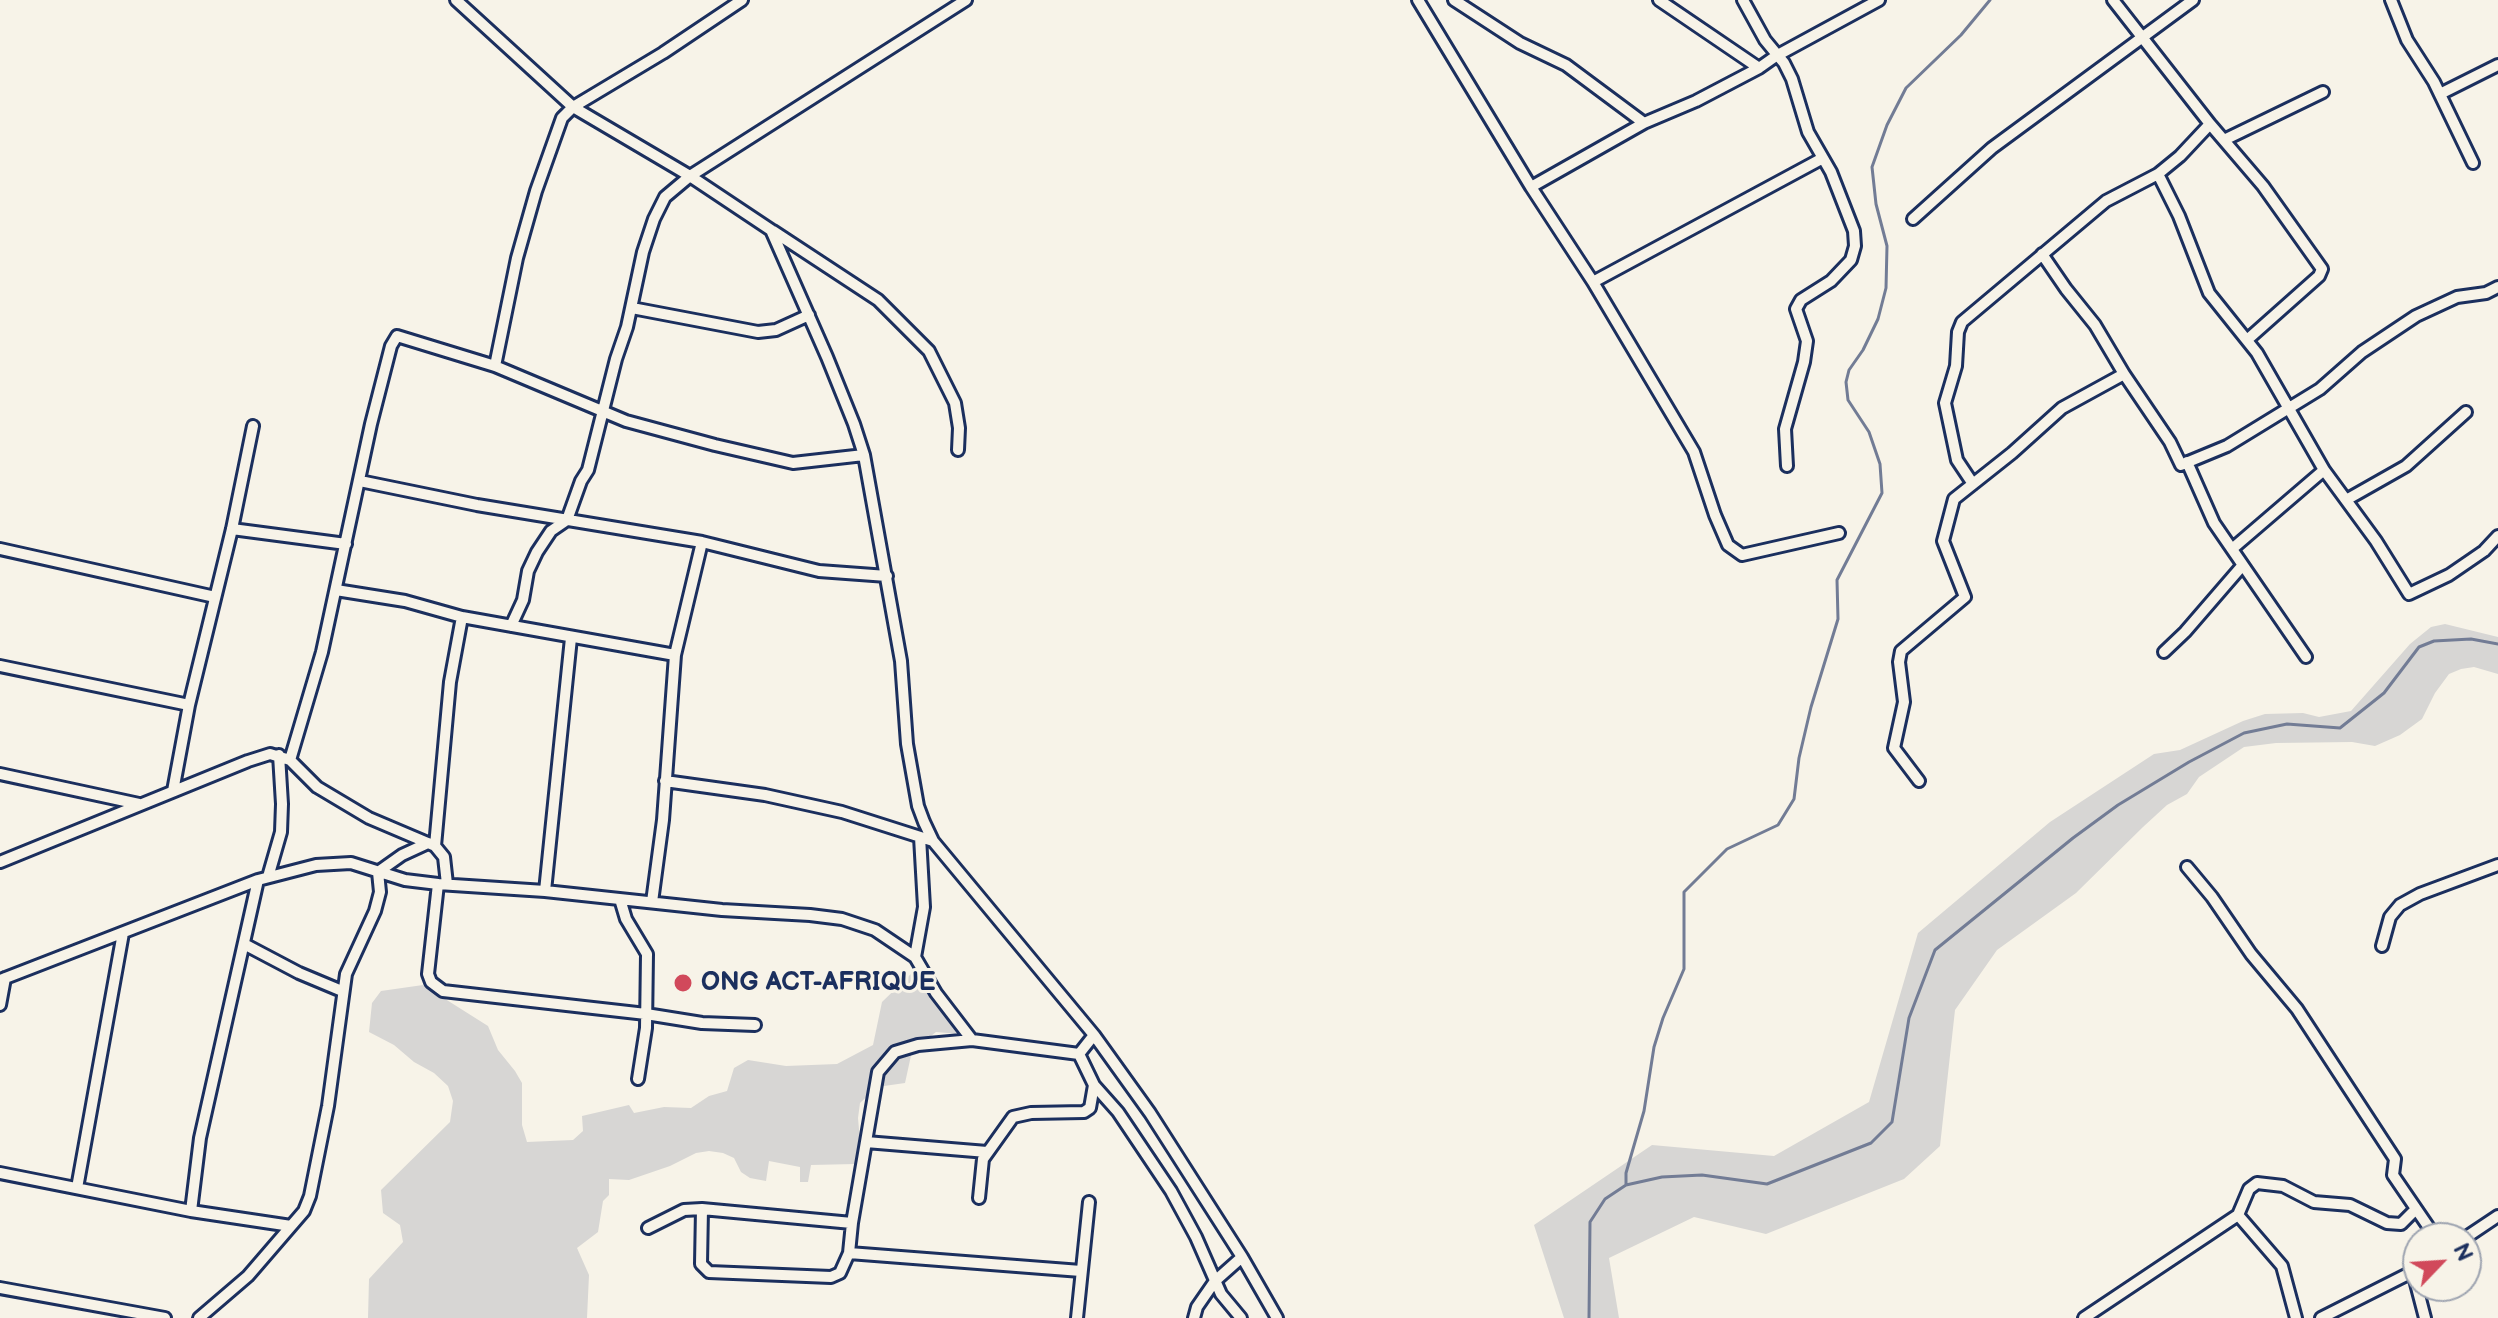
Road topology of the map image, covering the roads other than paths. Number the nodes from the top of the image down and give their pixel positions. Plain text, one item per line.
1 (456, 0) edge
2 (742, 0) edge
3 (966, 0) edge
4 (1418, 0) edge
5 (1454, 0) edge
6 (1659, 0) edge
7 (1743, 0) edge
8 (1879, 0) edge
9 (2113, 0) edge
10 (2193, 0) edge
11 (2391, 0) edge
12 (1864, 3) edge
13 (2143, 39) junction
14 (1776, 56) junction
15 (2498, 65) edge
16 (1759, 68) junction
17 (2323, 92) dead end
18 (2440, 94) junction
19 (573, 107) junction
20 (1644, 123) junction
21 (2210, 124) junction
22 (2224, 140) junction
23 (1823, 158) junction
24 (2473, 163) dead end
25 (2158, 174) junction
26 (690, 176) junction
27 (1531, 187) junction
28 (1913, 219) dead end
29 (771, 230) junction
30 (2042, 254) junction
31 (1593, 282) junction
32 (2498, 287) edge
33 (632, 308) junction
34 (809, 315) junction
35 (2247, 340) junction
36 (495, 366) junction
37 (2124, 374) junction
38 (2287, 408) junction
39 (604, 412) junction
40 (2466, 412) dead end
41 (253, 426) dead end
42 (958, 450) dead end
43 (864, 455) junction
44 (2187, 462) junction
45 (1787, 466) dead end
46 (2324, 470) junction
47 (360, 481) junction
48 (1973, 484) junction
49 (2346, 500) junction
50 (567, 520) junction
51 (232, 529) junction
52 (1839, 533) dead end
53 (2498, 536) edge
54 (702, 542) junction
55 (346, 544) junction
56 (0, 549) edge
57 (2232, 549) junction
58 (2242, 566) junction
59 (887, 576) junction
60 (336, 590) junction
61 (215, 597) junction
62 (462, 617) junction
63 (511, 626) junction
64 (571, 638) junction
65 (2164, 652) dead end
66 (675, 655) junction
67 (2306, 657) dead end
68 (0, 666) edge
69 (189, 705) junction
70 (279, 755) junction
71 (290, 760) junction
72 (0, 774) edge
73 (665, 781) junction
74 (1919, 781) dead end
75 (173, 791) junction
76 (141, 804) junction
77 (920, 837) junction
78 (933, 841) junction
79 (432, 845) junction
80 (0, 862) edge
81 (2498, 865) edge
82 (2187, 867) dead end
83 (378, 872) junction
84 (263, 879) junction
85 (443, 884) junction
86 (545, 891) junction
87 (620, 899) junction
88 (652, 902) junction
89 (123, 933) junction
90 (244, 944) junction
91 (2382, 946) dead end
92 (915, 957) junction
93 (2, 979) edge
94 (342, 991) junction
95 (0, 1005) edge
96 (646, 1014) junction
97 (755, 1025) dead end
98 (1094, 1035) junction
99 (972, 1040) junction
100 (1079, 1054) junction
101 (638, 1079) dead end
102 (1094, 1085) junction
103 (866, 1142) junction
104 (987, 1152) junction
105 (0, 1173) edge
106 (77, 1188) junction
107 (979, 1198) dead end
108 (1089, 1202) dead end
109 (702, 1209) junction
110 (2416, 1209) junction
111 (191, 1211) junction
112 (2238, 1215) junction
113 (2425, 1222) edge
114 (852, 1223) junction
115 (291, 1226) junction
116 (648, 1228) dead end
117 (849, 1253) junction
118 (1242, 1257) junction
119 (1081, 1271) junction
120 (2402, 1277) edge
121 (1215, 1281) junction
122 (0, 1288) edge
123 (165, 1318) edge
124 (199, 1318) edge
125 (1077, 1318) edge
126 (1194, 1318) edge
127 (1241, 1318) edge
128 (1277, 1318) edge
129 (2084, 1318) edge
130 (2296, 1318) edge
131 (2321, 1318) edge

1 - 19 street
2 - 19 street
3 - 26 street
4 - 27 street
5 - 20 street
6 - 16 street
7 - 14 street
8 - 12 street
9 - 13 street
10 - 13 street
11 - 18 street
12 - 14 street
13 - 21 street
13 - 28 street
14 - 16 street
14 - 23 street
15 - 18 street
16 - 20 street
17 - 22 street
18 - 24 street
19 - 26 street
19 - 36 street
20 - 27 street
21 - 22 street
21 - 25 street
22 - 35 street
23 - 31 street
23 - 45 street
25 - 30 street
25 - 35 street
26 - 29 street
26 - 33 street
27 - 31 street
29 - 34 street
29 - 42 street
30 - 37 street
30 - 48 street
31 - 52 street
32 - 38 street
33 - 34 street
33 - 39 street
34 - 43 street
35 - 38 street
36 - 39 street
36 - 47 street
37 - 44 street
37 - 48 street
38 - 44 street
38 - 46 street
39 - 43 street
39 - 50 street
40 - 49 street
41 - 51 street
43 - 59 street
44 - 57 street
46 - 49 street
46 - 57 street
47 - 50 street
47 - 55 street
48 - 74 street
49 - 53 street
50 - 54 street
50 - 63 street
51 - 55 street
51 - 61 street
54 - 59 street
54 - 66 street
55 - 60 street
56 - 61 street
57 - 58 street
58 - 65 street
58 - 67 street
59 - 78 street
60 - 62 street
60 - 71 street
61 - 69 street
62 - 63 street
62 - 79 street
63 - 64 street
64 - 66 street
64 - 86 street
66 - 73 street
68 - 69 street
69 - 75 street
70 - 71 street
70 - 75 street
70 - 84 street
71 - 79 street
72 - 76 street
73 - 77 street
73 - 88 street
75 - 76 street
76 - 80 street
77 - 78 street
77 - 92 street
78 - 98 street
79 - 83 street
79 - 85 street
81 - 91 street
82 - 110 street
83 - 84 street
83 - 85 street
83 - 94 street
84 - 89 street
84 - 90 street
85 - 86 street
85 - 96 street
86 - 87 street
87 - 88 street
87 - 96 street
88 - 92 street
89 - 93 street
89 - 106 street
90 - 94 street
90 - 111 street
92 - 99 street
93 - 95 street
94 - 115 street
96 - 97 street
96 - 101 street
98 - 100 street
98 - 118 street
99 - 100 street
99 - 103 street
100 - 102 street
102 - 104 street
102 - 121 street
103 - 104 street
103 - 114 street
104 - 107 street
105 - 106 street
106 - 111 street
108 - 119 street
109 - 114 street
109 - 116 street
109 - 117 street
110 - 112 street
110 - 113 street
111 - 115 street
112 - 129 street
112 - 130 street
114 - 117 street
115 - 124 street
117 - 119 street
118 - 121 street
118 - 128 street
119 - 125 street
120 - 131 street
121 - 126 street
121 - 127 street
122 - 123 street

